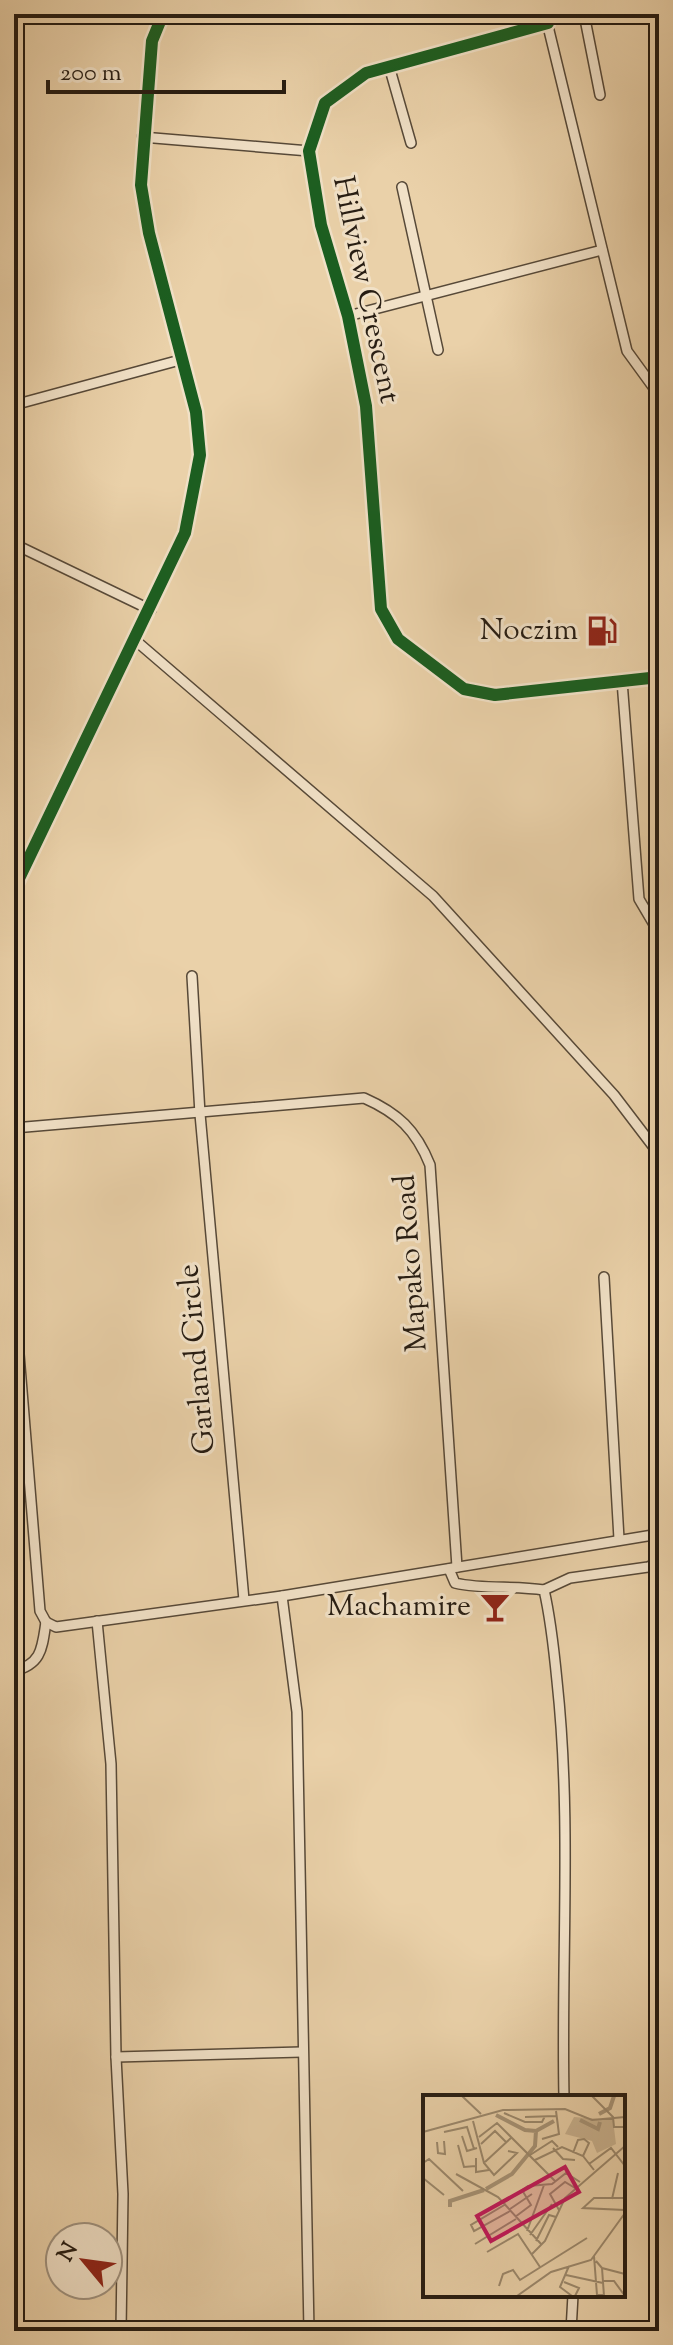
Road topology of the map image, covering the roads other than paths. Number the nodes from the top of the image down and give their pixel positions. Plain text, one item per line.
1 (163, 14) edge
2 (584, 14) edge
3 (546, 19) edge
4 (389, 66) junction
5 (600, 95) dead end
6 (142, 137) junction
7 (411, 143) dead end
8 (309, 151) junction
9 (402, 187) dead end
10 (602, 250) junction
11 (425, 296) junction
12 (348, 316) junction
13 (438, 350) dead end
14 (180, 360) junction
15 (14, 393) edge
16 (659, 395) edge
17 (16, 405) edge
18 (14, 544) edge
19 (151, 610) junction
20 (135, 640) junction
21 (659, 677) edge
22 (622, 681) junction
23 (14, 889) edge
24 (659, 933) edge
25 (192, 976) dead end
26 (200, 1114) junction
27 (14, 1128) edge
28 (659, 1154) edge
29 (604, 1277) dead end
30 (14, 1293) edge
31 (659, 1534) edge
32 (619, 1539) junction
33 (659, 1562) edge
34 (453, 1568) junction
35 (544, 1590) junction
36 (282, 1596) junction
37 (244, 1600) junction
38 (97, 1621) junction
39 (46, 1622) junction
40 (14, 1671) edge
41 (302, 2052) junction
42 (116, 2057) junction
43 (564, 2095) edge
44 (573, 2297) edge
45 (121, 2331) edge
46 (309, 2331) edge
47 (571, 2331) edge

1 - 6 street
2 - 5 street
3 - 4 street, Hillview Crescent
3 - 10 street
4 - 7 street
4 - 8 street, Hillview Crescent
6 - 8 street
6 - 14 street
8 - 12 street, Hillview Crescent
9 - 11 street
10 - 11 street
10 - 16 street
11 - 12 street
11 - 13 street
12 - 22 street, Hillview Crescent
14 - 17 street
14 - 19 street
15 - 17 street
18 - 19 street
19 - 20 street
20 - 23 street
20 - 28 street
21 - 22 street, Hillview Crescent
22 - 24 street
25 - 26 street, Garland Circle
26 - 27 street, Mapako Road
26 - 34 street, Mapako Road
26 - 37 street, Garland Circle
29 - 32 street
30 - 39 street
31 - 32 street
32 - 34 street
33 - 35 street
34 - 35 street
34 - 36 street
35 - 43 street
36 - 37 street
36 - 41 street
37 - 38 street
38 - 39 street
38 - 42 street
39 - 40 street
41 - 42 street
41 - 46 street
42 - 45 street
44 - 47 street

